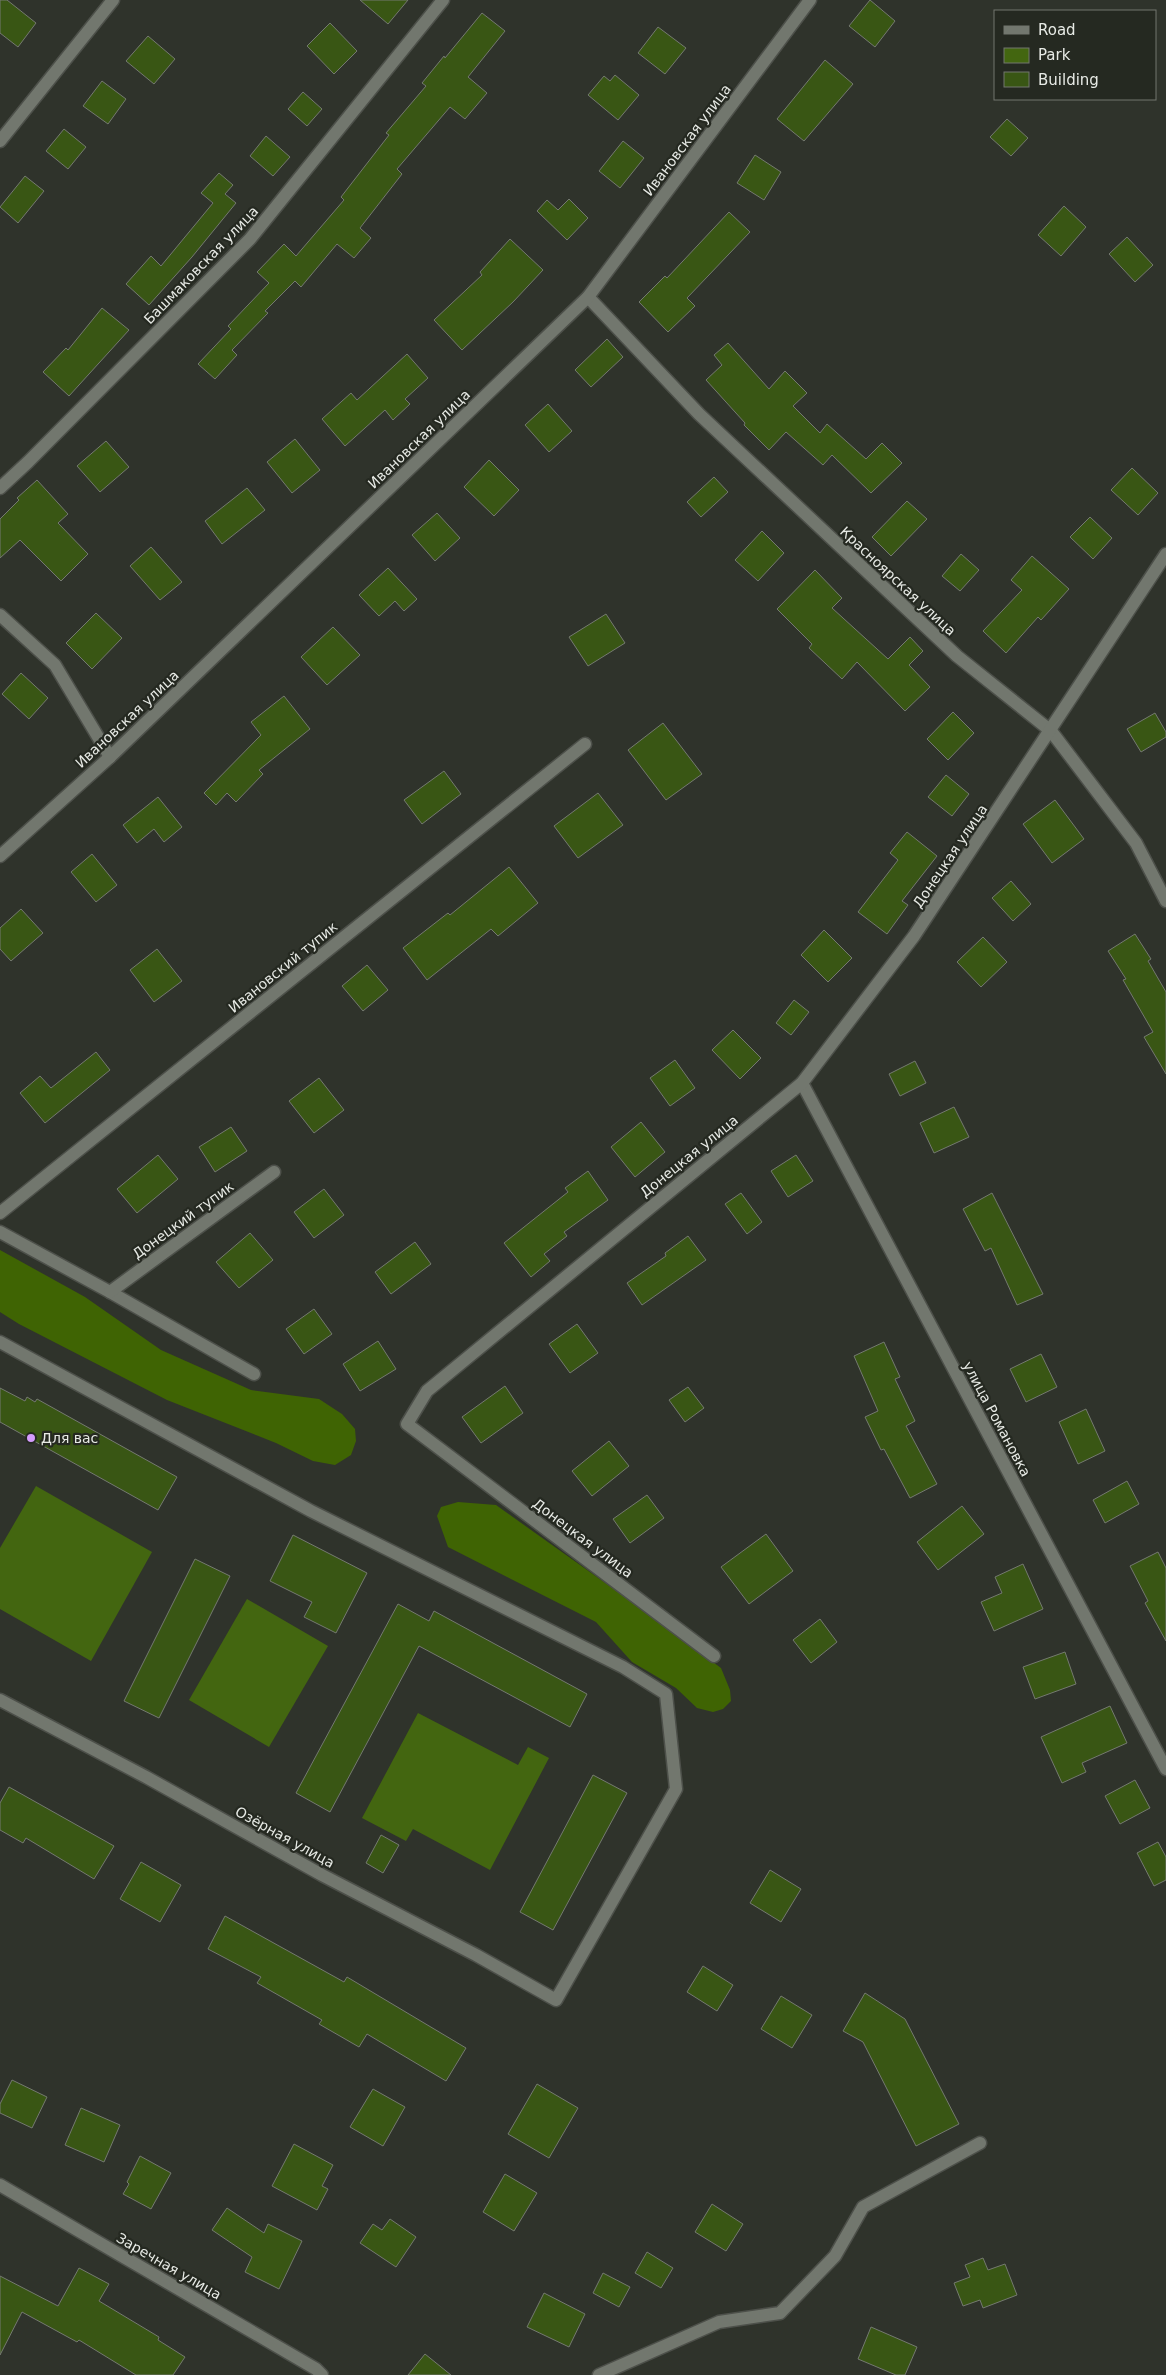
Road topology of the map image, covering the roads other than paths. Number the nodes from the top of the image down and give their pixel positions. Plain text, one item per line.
1 (112, 0) edge
2 (443, 0) edge
3 (810, 0) edge
4 (0, 141) edge
5 (588, 297) junction
6 (0, 488) edge
7 (1166, 554) edge
8 (0, 616) edge
9 (1051, 731) junction
10 (585, 744) dead end
11 (110, 757) junction
12 (0, 856) edge
13 (1166, 901) edge
14 (802, 1083) junction
15 (274, 1172) dead end
16 (0, 1213) edge
17 (0, 1232) edge
18 (110, 1292) junction
19 (0, 1342) edge
20 (254, 1374) dead end
21 (714, 1656) dead end
22 (0, 1700) edge
23 (1166, 1769) edge
24 (980, 2143) dead end
25 (0, 2185) edge
26 (322, 2375) edge
27 (599, 2375) edge

1 - 4 street
2 - 6 street, Башмаковская улица
3 - 5 street, Ивановская улица
5 - 9 street, Красноярская улица
5 - 11 street, Ивановская улица
7 - 9 street, Донецкая улица
8 - 11 street
9 - 13 street, Красноярская улица
9 - 14 street, Донецкая улица
10 - 16 street, Ивановский тупик
11 - 12 street, Ивановская улица
14 - 21 street, Донецкая улица
14 - 23 street, улица Романовка
15 - 18 street, Донецкий тупик
17 - 18 street
18 - 20 street
19 - 22 street, Озёрная улица
24 - 27 street
25 - 26 street, Заречная улица

